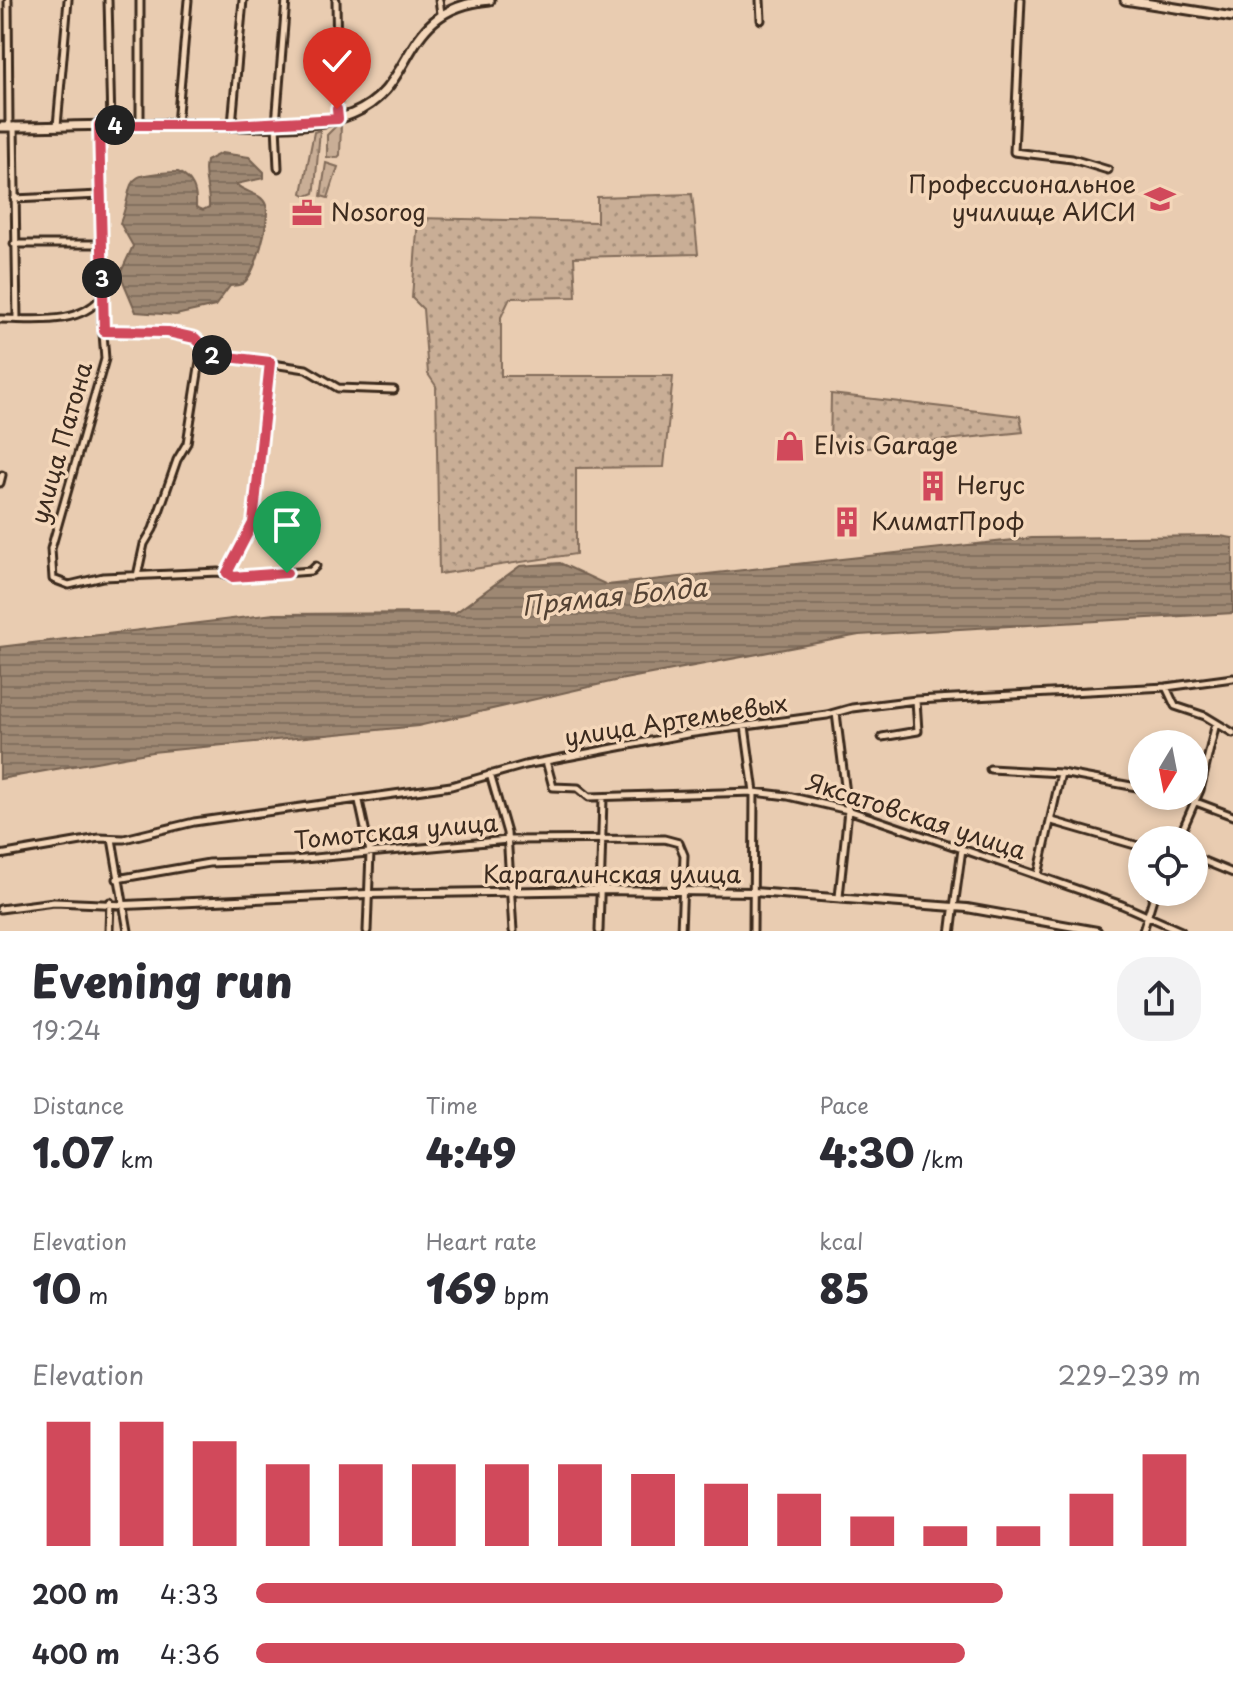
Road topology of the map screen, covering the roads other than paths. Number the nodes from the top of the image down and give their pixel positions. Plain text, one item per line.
1 (8, 0) edge
2 (68, 0) edge
3 (108, 0) edge
4 (140, 0) edge
5 (188, 0) edge
6 (243, 0) edge
7 (286, 0) edge
8 (336, 0) edge
9 (439, 0) edge
10 (490, 0) edge
11 (760, 0) edge
12 (1021, 0) edge
13 (1125, 0) edge
14 (441, 13) junction
15 (1233, 17) edge
16 (761, 20) dead end
17 (338, 119) junction
18 (177, 124) junction
19 (276, 124) junction
20 (99, 125) junction
21 (111, 125) junction
22 (140, 125) junction
23 (232, 125) junction
24 (57, 126) junction
25 (0, 127) edge
26 (12, 127) junction
27 (278, 168) dead end
28 (1108, 170) dead end
29 (100, 195) junction
30 (14, 199) junction
31 (14, 244) junction
32 (101, 244) junction
33 (102, 297) junction
34 (0, 319) edge
35 (17, 319) junction
36 (104, 331) junction
37 (202, 347) junction
38 (270, 362) junction
39 (394, 390) dead end
40 (2, 475) dead end
41 (0, 483) edge
42 (316, 566) dead end
43 (227, 573) junction
44 (137, 576) junction
45 (1233, 678) edge
46 (1166, 687) junction
47 (916, 700) junction
48 (836, 713) junction
49 (1216, 723) junction
50 (745, 726) junction
51 (1233, 733) edge
52 (882, 737) dead end
53 (1208, 754) edge
54 (546, 761) junction
55 (990, 769) dead end
56 (1061, 773) junction
57 (490, 774) junction
58 (1128, 785) edge
59 (754, 792) junction
60 (603, 798) junction
61 (359, 801) junction
62 (1208, 805) edge
63 (848, 810) junction
64 (1233, 816) edge
65 (1052, 821) junction
66 (604, 838) junction
67 (112, 839) junction
68 (508, 840) junction
69 (1128, 843) edge
70 (962, 849) junction
71 (370, 852) junction
72 (0, 855) edge
73 (1208, 863) edge
74 (1233, 873) edge
75 (1038, 875) junction
76 (117, 879) junction
77 (600, 890) junction
78 (511, 892) junction
79 (683, 892) junction
80 (754, 892) junction
81 (367, 894) junction
82 (839, 897) junction
83 (110, 902) junction
84 (125, 905) junction
85 (1150, 906) edge
86 (954, 907) junction
87 (0, 909) edge
88 (1146, 916) junction
89 (109, 931) edge
90 (128, 931) edge
91 (367, 931) edge
92 (513, 931) edge
93 (599, 931) edge
94 (681, 931) edge
95 (753, 931) edge
96 (951, 931) edge
97 (1097, 931) edge
98 (1143, 931) edge
99 (1181, 931) edge

1 - 26 street
2 - 24 street
3 - 21 street
4 - 22 street
5 - 18 street
6 - 23 street
7 - 19 street
8 - 17 street
9 - 14 street
10 - 14 main road
11 - 16 street
12 - 28 street
13 - 15 main road
14 - 17 main road
17 - 19 main road
18 - 22 main road
18 - 23 main road
19 - 23 main road
19 - 27 street
20 - 21 main road
20 - 24 main road
20 - 29 street, улица Патона
21 - 22 main road
24 - 26 main road
25 - 26 main road
26 - 30 street
29 - 30 street
29 - 32 street, улица Патона
30 - 31 street
31 - 32 street
31 - 35 street
32 - 33 street, улица Патона
33 - 35 street
33 - 36 street, улица Патона
34 - 35 street
36 - 37 street
36 - 44 street, улица Патона
37 - 38 street
37 - 44 street
38 - 39 street
38 - 43 street
40 - 41 street
42 - 43 street
43 - 44 street
45 - 46 street, улица Артемьевых
46 - 47 street, улица Артемьевых
46 - 49 street
47 - 48 street, улица Артемьевых
47 - 52 street
48 - 50 street, улица Артемьевых
48 - 63 street
49 - 51 street
49 - 53 street
50 - 54 street, улица Артемьевых
50 - 59 street
54 - 57 street, улица Артемьевых
54 - 60 street, Яксатовская улица
55 - 56 street
56 - 58 street
56 - 65 street
57 - 61 street, улица Артемьевых
57 - 68 street
59 - 60 street, Яксатовская улица
59 - 63 street, Яксатовская улица
59 - 80 street
60 - 66 street
61 - 67 street, улица Артемьевых
61 - 71 street
62 - 64 street
63 - 70 street, Яксатовская улица
63 - 82 street
65 - 69 street
65 - 75 street
66 - 68 street, Томотская улица
66 - 77 street
66 - 79 street, Томотская улица
67 - 72 street, улица Артемьевых
67 - 76 street
68 - 71 street, Томотская улица
68 - 78 street
70 - 75 street, Яксатовская улица
70 - 86 street
71 - 76 street, Томотская улица
71 - 81 street
73 - 74 street
75 - 88 street, Яксатовская улица
76 - 84 street
77 - 78 street, Карагалинская улица
77 - 79 street, Карагалинская улица
77 - 93 street
78 - 81 street, Карагалинская улица
78 - 92 street
79 - 80 street, Карагалинская улица
79 - 94 street
80 - 82 street, Карагалинская улица
80 - 95 street
81 - 84 street, Карагалинская улица
81 - 91 street
82 - 86 street, Карагалинская улица
83 - 84 street
83 - 87 street
83 - 89 street
84 - 90 street
85 - 88 street
86 - 96 street
86 - 97 street, Карагалинская улица
88 - 98 street
88 - 99 street

